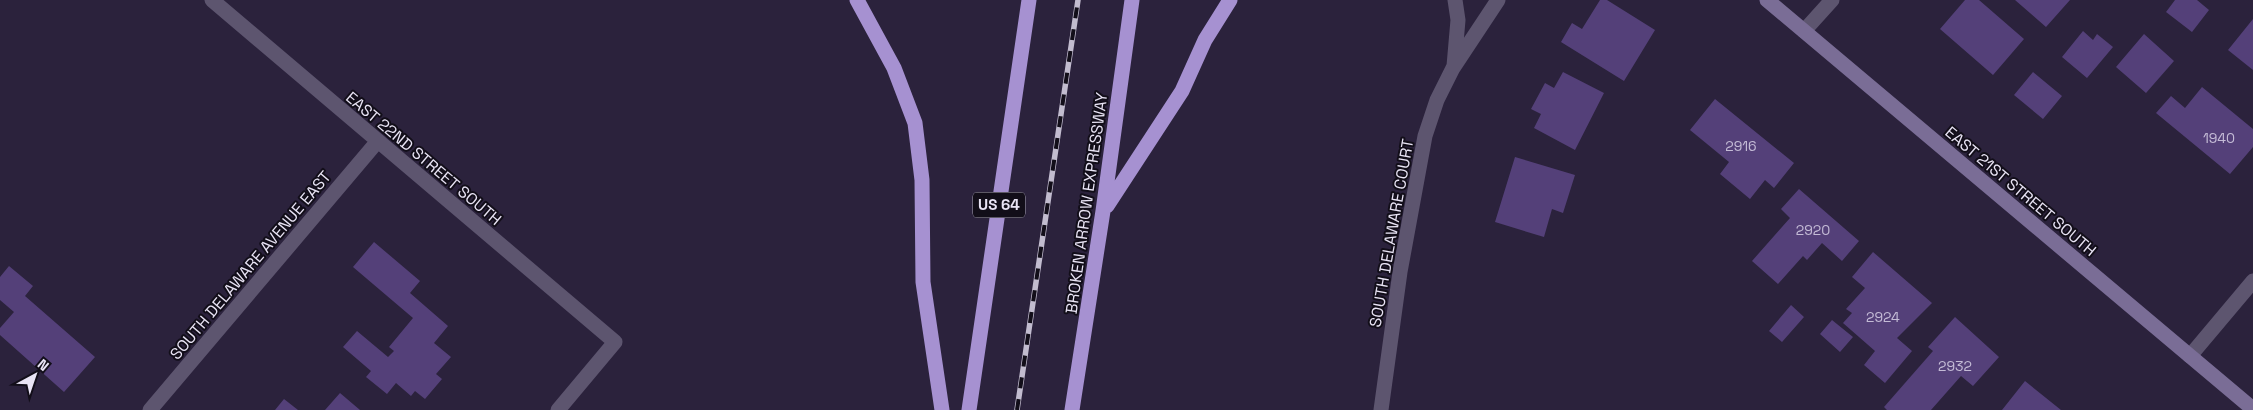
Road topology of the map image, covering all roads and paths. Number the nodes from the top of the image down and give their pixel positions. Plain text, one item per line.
1 (212, 0) edge
2 (857, 0) edge
3 (1029, 0) edge
4 (1132, 0) edge
5 (1230, 0) edge
6 (1455, 0) edge
7 (1498, 0) edge
8 (1767, 0) edge
9 (1832, 0) edge
10 (1804, 31) junction
11 (1453, 68) junction
12 (377, 142) junction
13 (1104, 211) junction
14 (2253, 280) edge
15 (2190, 356) junction
16 (2253, 408) edge
17 (150, 410) edge
18 (558, 410) edge
19 (942, 410) edge
20 (969, 410) edge
21 (1072, 410) edge
22 (1381, 410) edge

1 - 12 street, EAST 22ND STREET SOUTH
2 - 19 highway
3 - 20 highway, US 64
4 - 13 highway, BROKEN ARROW EXPRESSWAY
5 - 13 highway
6 - 11 street, SOUTH DELAWARE COURT
7 - 11 street, SOUTH DELAWARE COURT
8 - 10 main road, EAST 21ST STREET SOUTH
9 - 10 street
10 - 15 main road, EAST 21ST STREET SOUTH
11 - 22 street, SOUTH DELAWARE COURT
12 - 17 street, SOUTH DELAWARE AVENUE EAST
12 - 18 street, EAST 22ND STREET SOUTH
13 - 21 highway, BROKEN ARROW EXPRESSWAY
14 - 15 street
15 - 16 main road, EAST 21ST STREET SOUTH

